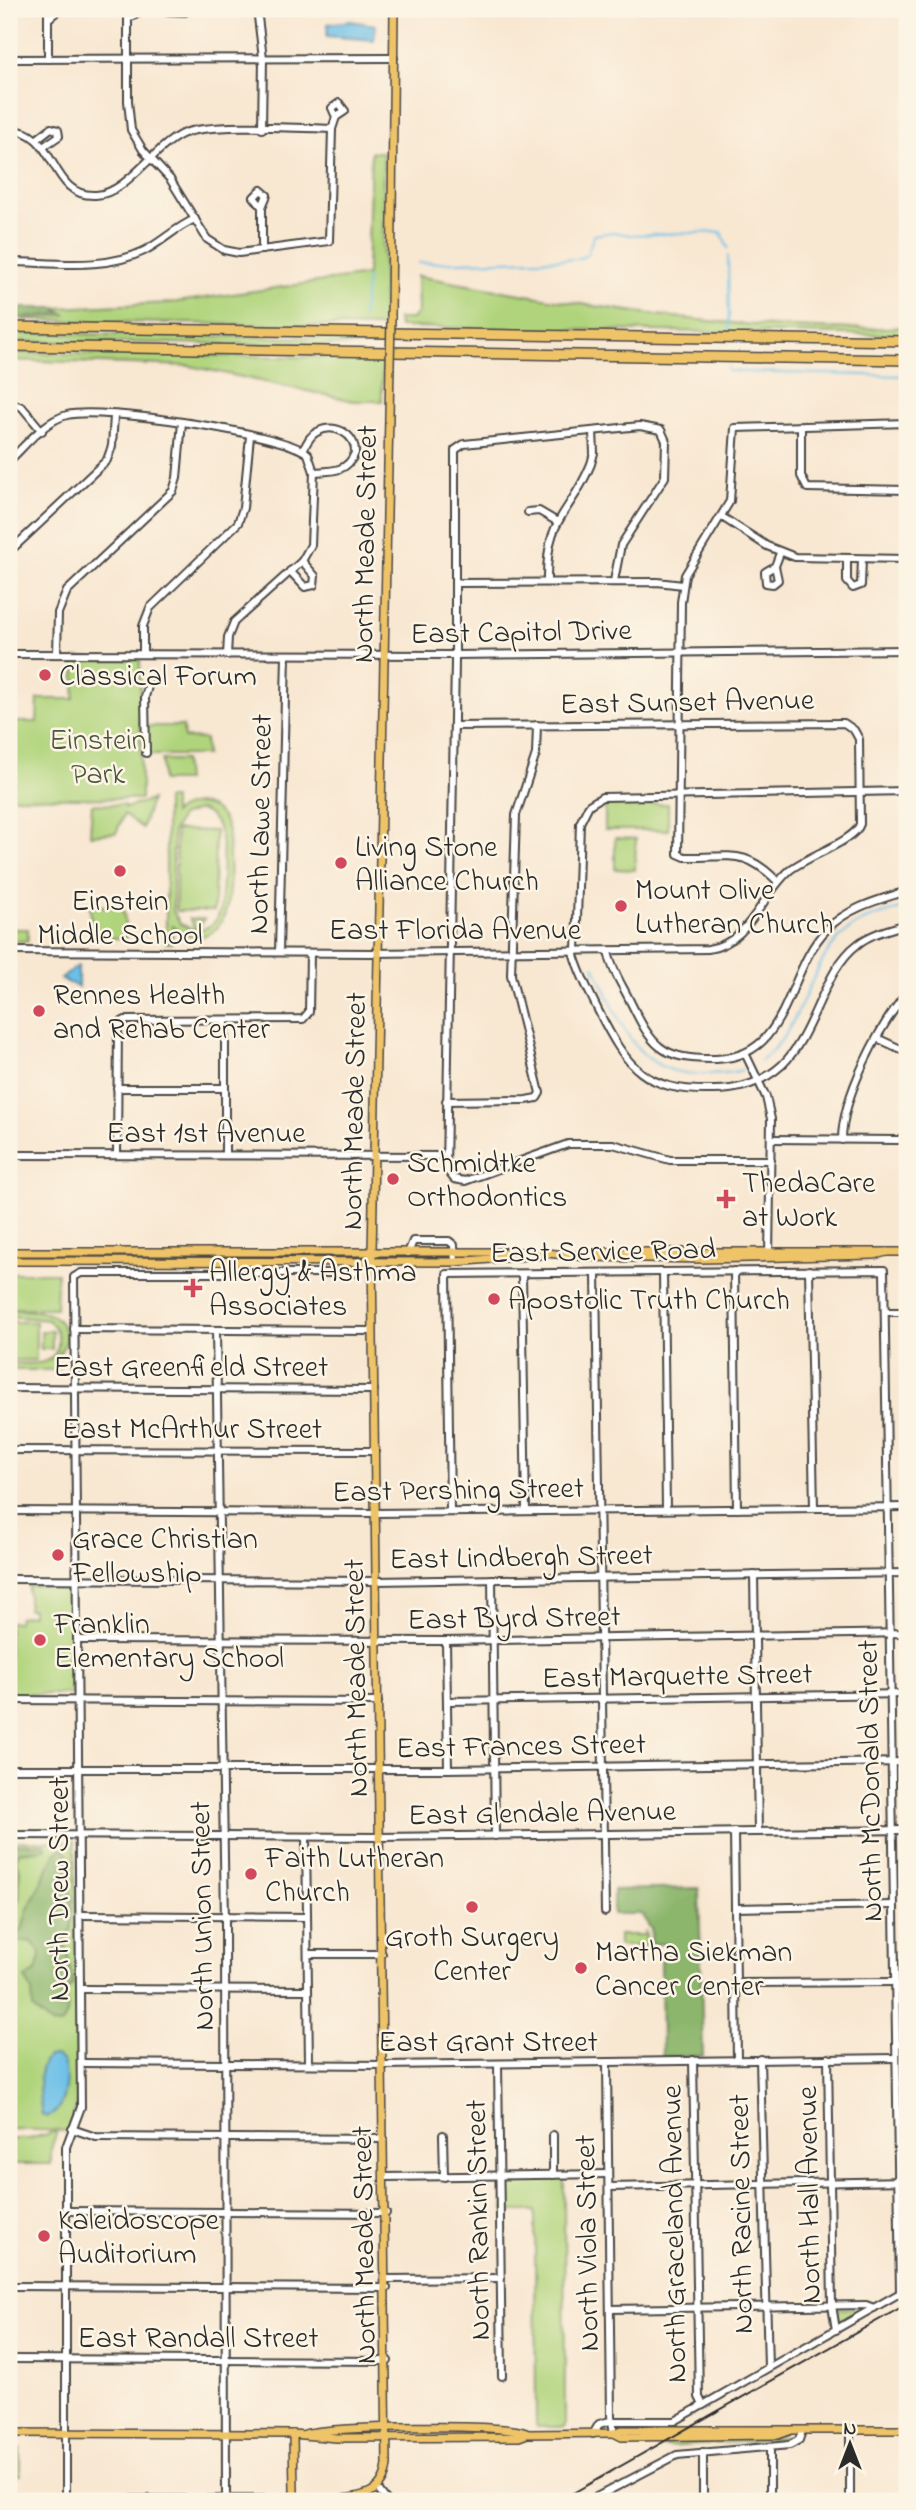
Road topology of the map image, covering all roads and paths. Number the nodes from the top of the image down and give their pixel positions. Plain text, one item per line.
1 (48, 9) edge
2 (60, 9) edge
3 (257, 9) edge
4 (394, 9) edge
5 (185, 12) dead end
6 (48, 19) junction
7 (48, 58) junction
8 (127, 58) junction
9 (263, 58) junction
10 (394, 58) junction
11 (9, 59) edge
12 (336, 117) dead end
13 (262, 129) junction
14 (332, 129) junction
15 (9, 130) edge
16 (37, 139) junction
17 (43, 147) junction
18 (150, 158) junction
19 (262, 207) dead end
20 (195, 219) junction
21 (262, 250) junction
22 (9, 261) edge
23 (9, 327) edge
24 (907, 341) edge
25 (9, 346) edge
26 (907, 360) edge
27 (9, 402) edge
28 (114, 416) junction
29 (182, 422) junction
30 (907, 423) edge
31 (801, 425) junction
32 (593, 430) junction
33 (42, 431) junction
34 (250, 436) junction
35 (303, 450) junction
36 (9, 461) edge
37 (314, 472) junction
38 (907, 490) edge
39 (528, 512) dead end
40 (722, 517) junction
41 (556, 522) junction
42 (9, 552) edge
43 (780, 553) junction
44 (847, 559) junction
45 (862, 559) junction
46 (907, 559) edge
47 (302, 561) junction
48 (775, 566) dead end
49 (289, 571) junction
50 (614, 581) junction
51 (547, 582) junction
52 (455, 583) junction
53 (682, 585) junction
54 (907, 650) edge
55 (681, 651) junction
56 (9, 654) edge
57 (57, 654) junction
58 (143, 654) junction
59 (227, 655) junction
60 (286, 655) junction
61 (385, 655) junction
62 (456, 655) junction
63 (149, 683) dead end
64 (680, 724) junction
65 (537, 725) junction
66 (454, 726) junction
67 (146, 753) dead end
68 (907, 791) edge
69 (860, 792) junction
70 (679, 794) junction
71 (778, 882) junction
72 (907, 891) edge
73 (907, 924) edge
74 (9, 951) edge
75 (511, 951) junction
76 (574, 951) junction
77 (608, 951) junction
78 (279, 952) junction
79 (450, 952) junction
80 (310, 953) junction
81 (379, 953) junction
82 (907, 993) edge
83 (225, 1020) junction
84 (879, 1039) junction
85 (907, 1052) edge
86 (745, 1053) junction
87 (758, 1082) junction
88 (117, 1088) junction
89 (225, 1088) junction
90 (446, 1101) junction
91 (907, 1138) edge
92 (771, 1139) junction
93 (842, 1140) junction
94 (9, 1154) edge
95 (117, 1155) junction
96 (225, 1155) junction
97 (374, 1156) junction
98 (444, 1156) junction
99 (771, 1160) junction
100 (9, 1252) edge
101 (907, 1252) edge
102 (408, 1253) junction
103 (455, 1253) junction
104 (769, 1254) junction
105 (540, 1255) junction
106 (372, 1258) junction
107 (9, 1261) edge
108 (455, 1262) junction
109 (809, 1270) junction
110 (884, 1270) joint
111 (734, 1271) junction
112 (663, 1272) junction
113 (354, 1273) dead end
114 (596, 1273) junction
115 (522, 1274) junction
116 (885, 1312) junction
117 (907, 1312) edge
118 (74, 1329) junction
119 (216, 1330) junction
120 (373, 1331) junction
121 (9, 1388) edge
122 (75, 1388) junction
123 (218, 1389) junction
124 (374, 1390) junction
125 (9, 1450) edge
126 (76, 1450) junction
127 (219, 1451) junction
128 (375, 1451) junction
129 (814, 1507) junction
130 (888, 1507) junction
131 (907, 1507) edge
132 (666, 1509) junction
133 (737, 1509) junction
134 (599, 1510) junction
135 (9, 1511) edge
136 (526, 1511) junction
137 (76, 1512) junction
138 (450, 1512) junction
139 (219, 1513) junction
140 (375, 1513) junction
141 (889, 1573) junction
142 (907, 1573) edge
143 (754, 1575) junction
144 (600, 1578) junction
145 (9, 1579) edge
146 (78, 1579) junction
147 (492, 1579) junction
148 (220, 1580) junction
149 (376, 1581) junction
150 (907, 1633) edge
151 (890, 1634) junction
152 (755, 1636) junction
153 (601, 1638) junction
154 (78, 1640) junction
155 (221, 1640) junction
156 (493, 1640) junction
157 (377, 1641) junction
158 (446, 1641) junction
159 (907, 1694) edge
160 (891, 1695) junction
161 (756, 1696) junction
162 (602, 1699) junction
163 (9, 1700) edge
164 (493, 1700) junction
165 (79, 1701) junction
166 (447, 1701) junction
167 (222, 1702) junction
168 (378, 1702) junction
169 (892, 1762) junction
170 (907, 1762) edge
171 (757, 1765) junction
172 (603, 1767) junction
173 (9, 1769) edge
174 (80, 1769) junction
175 (448, 1769) junction
176 (495, 1769) junction
177 (222, 1770) junction
178 (380, 1770) junction
179 (893, 1830) junction
180 (907, 1830) edge
181 (734, 1832) junction
182 (758, 1832) junction
183 (604, 1834) junction
184 (9, 1835) edge
185 (80, 1836) junction
186 (495, 1836) junction
187 (223, 1837) junction
188 (380, 1837) junction
189 (306, 1838) junction
190 (894, 1905) junction
191 (735, 1908) junction
192 (605, 1912) dead end
193 (81, 1915) junction
194 (225, 1916) junction
195 (307, 1917) junction
196 (307, 1954) junction
197 (382, 1954) junction
198 (895, 1982) junction
199 (736, 1983) junction
200 (81, 1989) junction
201 (225, 1990) junction
202 (308, 1990) junction
203 (896, 2044) junction
204 (907, 2044) edge
205 (828, 2058) junction
206 (896, 2058) junction
207 (737, 2059) junction
208 (760, 2059) junction
209 (693, 2060) junction
210 (81, 2063) junction
211 (607, 2063) junction
212 (225, 2064) junction
213 (309, 2064) junction
214 (498, 2064) junction
215 (383, 2065) junction
216 (897, 2114) junction
217 (907, 2114) edge
218 (72, 2129) junction
219 (443, 2135) dead end
220 (553, 2135) dead end
221 (225, 2138) junction
222 (384, 2139) junction
223 (608, 2174) junction
224 (553, 2175) junction
225 (500, 2176) junction
226 (385, 2177) junction
227 (444, 2177) junction
228 (898, 2181) junction
229 (907, 2181) edge
230 (830, 2183) junction
231 (763, 2184) junction
232 (695, 2186) junction
233 (609, 2187) junction
234 (67, 2211) junction
235 (225, 2213) junction
236 (386, 2213) junction
237 (501, 2278) junction
238 (387, 2283) junction
239 (9, 2286) edge
240 (66, 2286) junction
241 (225, 2287) junction
242 (904, 2291) edge
243 (832, 2305) junction
244 (765, 2306) junction
245 (698, 2308) junction
246 (874, 2308) junction
247 (610, 2309) junction
248 (836, 2330) junction
249 (9, 2359) edge
250 (66, 2359) junction
251 (225, 2360) junction
252 (388, 2361) junction
253 (768, 2367) junction
254 (502, 2376) dead end
255 (703, 2405) junction
256 (613, 2419) junction
257 (479, 2428) junction
258 (907, 2430) edge
259 (802, 2431) junction
260 (850, 2431) junction
261 (9, 2433) edge
262 (67, 2433) junction
263 (387, 2433) junction
264 (614, 2433) junction
265 (225, 2434) junction
266 (297, 2434) junction
267 (527, 2434) junction
268 (593, 2434) junction
269 (466, 2437) junction
270 (770, 2447) junction
271 (703, 2452) junction
272 (377, 2488) junction
273 (9, 2500) edge
274 (66, 2500) edge
275 (226, 2500) edge
276 (291, 2500) edge
277 (327, 2501) edge
278 (387, 2501) edge
279 (589, 2501) edge
280 (703, 2501) edge
281 (770, 2501) edge
282 (850, 2501) edge

1 - 6 street
2 - 6 street
3 - 9 street
4 - 10 main road, North Meade Street
5 - 8 street
6 - 7 street
7 - 8 street
7 - 11 street
8 - 9 street
8 - 18 street
9 - 10 street
9 - 13 street
10 - 61 main road, North Meade Street, bridge
12 - 14 street
13 - 14 street
13 - 18 street
14 - 21 street
15 - 16 street
16 - 17 street
16 - 17 street
17 - 18 street
18 - 20 street
19 - 21 street
20 - 21 street
20 - 22 street
23 - 24 highway
25 - 26 highway
27 - 33 street
28 - 29 street
28 - 33 street
28 - 42 street
29 - 34 street
29 - 57 street
30 - 31 street
31 - 38 street
31 - 40 street
32 - 41 street
32 - 50 street
32 - 52 street
33 - 36 street
34 - 35 street
34 - 58 street
35 - 37 street
35 - 37 street
37 - 47 street
39 - 41 street
40 - 43 street
40 - 53 street
41 - 51 street
43 - 44 street
43 - 48 street
44 - 45 street
44 - 45 street
45 - 46 street
47 - 49 street
47 - 49 street
49 - 59 street
50 - 51 street
50 - 53 street
51 - 52 street
52 - 62 street
53 - 55 street
54 - 55 street, East Capitol Drive
55 - 62 street, East Capitol Drive
55 - 64 street
56 - 57 street, East Capitol Drive
57 - 58 street, East Capitol Drive
58 - 59 street, East Capitol Drive
59 - 60 street, East Capitol Drive
60 - 61 street, East Capitol Drive
60 - 78 street, North Lawe Street
61 - 62 street, East Capitol Drive
61 - 81 main road, North Meade Street
62 - 66 street
63 - 67 street
64 - 65 street, East Sunset Avenue
64 - 69 street, East Sunset Avenue
64 - 70 street
65 - 66 street, East Sunset Avenue
65 - 75 street
66 - 79 street
68 - 69 street
69 - 70 street
69 - 71 street, East Florida Avenue
70 - 71 street
70 - 76 street
71 - 77 street, East Florida Avenue
72 - 86 street
73 - 87 street
74 - 78 street, East Florida Avenue
75 - 76 street, East Florida Avenue
75 - 79 street, East Florida Avenue
75 - 90 street
76 - 77 street, East Florida Avenue
76 - 87 street
77 - 86 street
78 - 80 street, East Florida Avenue
79 - 81 street, East Florida Avenue
79 - 90 street
80 - 81 street, East Florida Avenue
80 - 83 street, North Lawe Street
81 - 97 main road, North Meade Street
82 - 84 street
83 - 88 street
83 - 89 street
84 - 85 street
84 - 93 street
86 - 87 street
87 - 92 street
88 - 89 street
88 - 95 street
89 - 96 street
90 - 98 street
91 - 93 street
92 - 93 street
92 - 99 street
94 - 95 street, East 1st Avenue
95 - 96 street, East 1st Avenue
96 - 97 street, East 1st Avenue
97 - 98 street, East 1st Avenue
97 - 106 main road, North Meade Street
98 - 99 street
99 - 104 street
100 - 106 main road
101 - 104 main road
102 - 103 main road
102 - 103 street
102 - 106 main road
103 - 105 main road
103 - 108 street
104 - 105 main road
105 - 108 main road
106 - 107 main road
106 - 108 main road
106 - 120 main road, North Meade Street
109 - 110 street, East Service Road
109 - 111 street, East Service Road
109 - 129 street
110 - 116 street, North McDonald Street
111 - 112 street, East Service Road
111 - 133 street
112 - 114 street, East Service Road
112 - 132 street
113 - 118 street, North Drew Street
114 - 115 street, East Service Road
114 - 134 street
115 - 136 street
115 - 138 street, East Service Road
116 - 117 street
116 - 130 street, North McDonald Street
118 - 119 street
118 - 122 street, North Drew Street
119 - 120 street
119 - 123 street, North Union Street
120 - 124 main road, North Meade Street
121 - 122 street, East Greenfield Street
122 - 123 street, East Greenfield Street
122 - 126 street, North Drew Street
123 - 124 street, East Greenfield Street
123 - 127 street, North Union Street
124 - 128 main road, North Meade Street
125 - 126 street, East McArthur Street
126 - 127 street, East McArthur Street
126 - 137 street, North Drew Street
127 - 128 street, East McArthur Street
127 - 139 street, North Union Street
128 - 140 main road, North Meade Street
129 - 130 street, East Pershing Street
129 - 133 street, East Pershing Street
130 - 131 street, East Pershing Street
130 - 141 street, North McDonald Street
132 - 133 street, East Pershing Street
132 - 134 street, East Pershing Street
134 - 136 street, East Pershing Street
134 - 144 street
135 - 137 street, East Pershing Street
136 - 138 street, East Pershing Street
137 - 139 street, East Pershing Street
137 - 146 street, North Drew Street
138 - 140 street, East Pershing Street
139 - 140 street, East Pershing Street
139 - 148 street, North Union Street
140 - 149 main road, North Meade Street
141 - 142 street, East Lindbergh Street
141 - 143 street, East Lindbergh Street
141 - 151 street, North McDonald Street
143 - 144 street, East Lindbergh Street
143 - 152 street
144 - 147 street, East Lindbergh Street
144 - 153 street
145 - 146 street, East Lindbergh Street
146 - 148 street, East Lindbergh Street
146 - 154 street, North Drew Street
147 - 149 street, East Lindbergh Street
147 - 156 street
148 - 149 street, East Lindbergh Street
148 - 155 street, North Union Street
149 - 157 main road, North Meade Street
150 - 151 street, East Byrd Street
151 - 152 street, East Byrd Street
151 - 160 street, North McDonald Street
152 - 153 street, East Byrd Street
152 - 161 street
153 - 156 street, East Byrd Street
153 - 162 street
154 - 155 street, East Byrd Street
154 - 165 street, North Drew Street
155 - 157 street, East Byrd Street
155 - 167 street, North Union Street
156 - 158 street, East Byrd Street
156 - 164 street
157 - 158 street, East Byrd Street
157 - 168 main road, North Meade Street
158 - 166 street
159 - 160 street, East Marquette Street
160 - 161 street, East Marquette Street
160 - 169 street, North McDonald Street
161 - 162 street, East Marquette Street
161 - 171 street
162 - 164 street, East Marquette Street
162 - 172 street
163 - 165 street
164 - 166 street, East Marquette Street
164 - 176 street
165 - 167 street
165 - 174 street, North Drew Street
166 - 175 street
167 - 168 street
167 - 177 street, North Union Street
168 - 178 main road, North Meade Street
169 - 170 street, East Frances Street
169 - 171 street, East Frances Street
169 - 179 street, North McDonald Street
171 - 172 street, East Frances Street
171 - 182 street
172 - 176 street, East Frances Street
172 - 183 street
173 - 174 street, East Frances Street
174 - 177 street, East Frances Street
174 - 185 street, North Drew Street
175 - 176 street, East Frances Street
175 - 178 street, East Frances Street
176 - 186 street
177 - 178 street, East Frances Street
177 - 187 street, North Union Street
178 - 188 main road, North Meade Street
179 - 180 street, East Glendale Avenue
179 - 182 street, East Glendale Avenue
179 - 190 street, North McDonald Street
181 - 182 street, East Glendale Avenue
181 - 183 street, East Glendale Avenue
181 - 191 street, North Racine Street
183 - 186 street, East Glendale Avenue
183 - 192 street
184 - 185 street, East Glendale Avenue
185 - 187 street, East Glendale Avenue
185 - 193 street, North Drew Street
186 - 188 street, East Glendale Avenue
187 - 189 street, East Glendale Avenue
187 - 194 street, North Union Street
188 - 189 street, East Glendale Avenue
188 - 197 main road, North Meade Street
189 - 195 street
190 - 191 street
190 - 198 street, North McDonald Street
191 - 199 street, North Racine Street
193 - 194 street
193 - 200 street, North Drew Street
194 - 195 street
194 - 201 street, North Union Street
195 - 196 street
196 - 197 street
196 - 202 street
197 - 215 main road, North Meade Street
198 - 199 street
198 - 203 street, North McDonald Street
199 - 207 street, North Racine Street
200 - 201 street
200 - 210 street, North Drew Street
201 - 202 street
201 - 212 street, North Union Street
202 - 213 street
203 - 204 street
203 - 206 street, North McDonald Street
205 - 206 street, East Grant Street
205 - 208 street, East Grant Street
205 - 230 street, North Hall Avenue
206 - 216 street, North McDonald Street
207 - 208 street, East Grant Street
207 - 209 street, East Grant Street
208 - 231 street, North Racine Street
209 - 211 street, East Grant Street
209 - 232 street, North Graceland Avenue
210 - 212 street, East Grant Street
210 - 218 street, North Drew Street
211 - 214 street, East Grant Street
211 - 223 street, North Viola Street
212 - 213 street, East Grant Street
212 - 221 street, North Union Street
213 - 215 street, East Grant Street
214 - 215 street, East Grant Street
214 - 225 street, North Rankin Street
215 - 222 main road, North Meade Street
216 - 217 street
216 - 228 street, North McDonald Street
218 - 221 street
218 - 234 street, North Drew Street
219 - 227 street
220 - 224 street
221 - 222 street
221 - 235 street, North Union Street
222 - 226 main road, North Meade Street
223 - 224 street
223 - 233 street, North Viola Street
224 - 225 street
225 - 227 street
225 - 237 street, North Rankin Street
226 - 227 street
226 - 236 main road, North Meade Street
228 - 229 street
228 - 230 street
228 - 242 street, North McDonald Street
230 - 231 street
230 - 243 street, North Hall Avenue
231 - 232 street
231 - 244 street, North Racine Street
232 - 233 street
232 - 245 street, North Graceland Avenue
233 - 247 street, North Viola Street
234 - 235 street
234 - 240 street, North Drew Street
235 - 236 street
235 - 241 street, North Union Street
236 - 238 main road, North Meade Street
237 - 238 street
237 - 254 street, North Rankin Street
238 - 241 street
238 - 252 main road, North Meade Street
239 - 240 street
240 - 241 street
240 - 250 street, North Drew Street
241 - 251 street, North Union Street
242 - 246 street
243 - 244 street
243 - 246 street
243 - 248 street, North Hall Avenue
244 - 245 street
244 - 253 street, North Racine Street
245 - 247 street
245 - 255 street, North Graceland Avenue
246 - 248 street
247 - 256 street, North Viola Street
248 - 253 street
249 - 250 street, East Randall Street
250 - 251 street, East Randall Street
250 - 262 street, North Drew Street
251 - 252 street, East Randall Street
251 - 265 street, North Union Street
252 - 263 main road, North Meade Street
253 - 255 street
255 - 256 street
256 - 264 street, North Viola Street
256 - 268 street
257 - 263 main road
257 - 267 main road
257 - 269 main road
258 - 260 main road
259 - 260 main road
259 - 264 main road
259 - 270 street
260 - 282 street
261 - 262 main road
262 - 265 main road
262 - 274 street, North Drew Street
263 - 266 main road
263 - 269 main road
263 - 272 main road, North Meade Street
264 - 268 main road
265 - 266 main road
265 - 275 street, North Union Street
266 - 276 main road
267 - 268 main road
267 - 269 main road
270 - 271 street
270 - 281 street
271 - 279 street
271 - 280 street
272 - 277 main road
272 - 278 street
273 - 274 street
274 - 275 street
275 - 276 street

